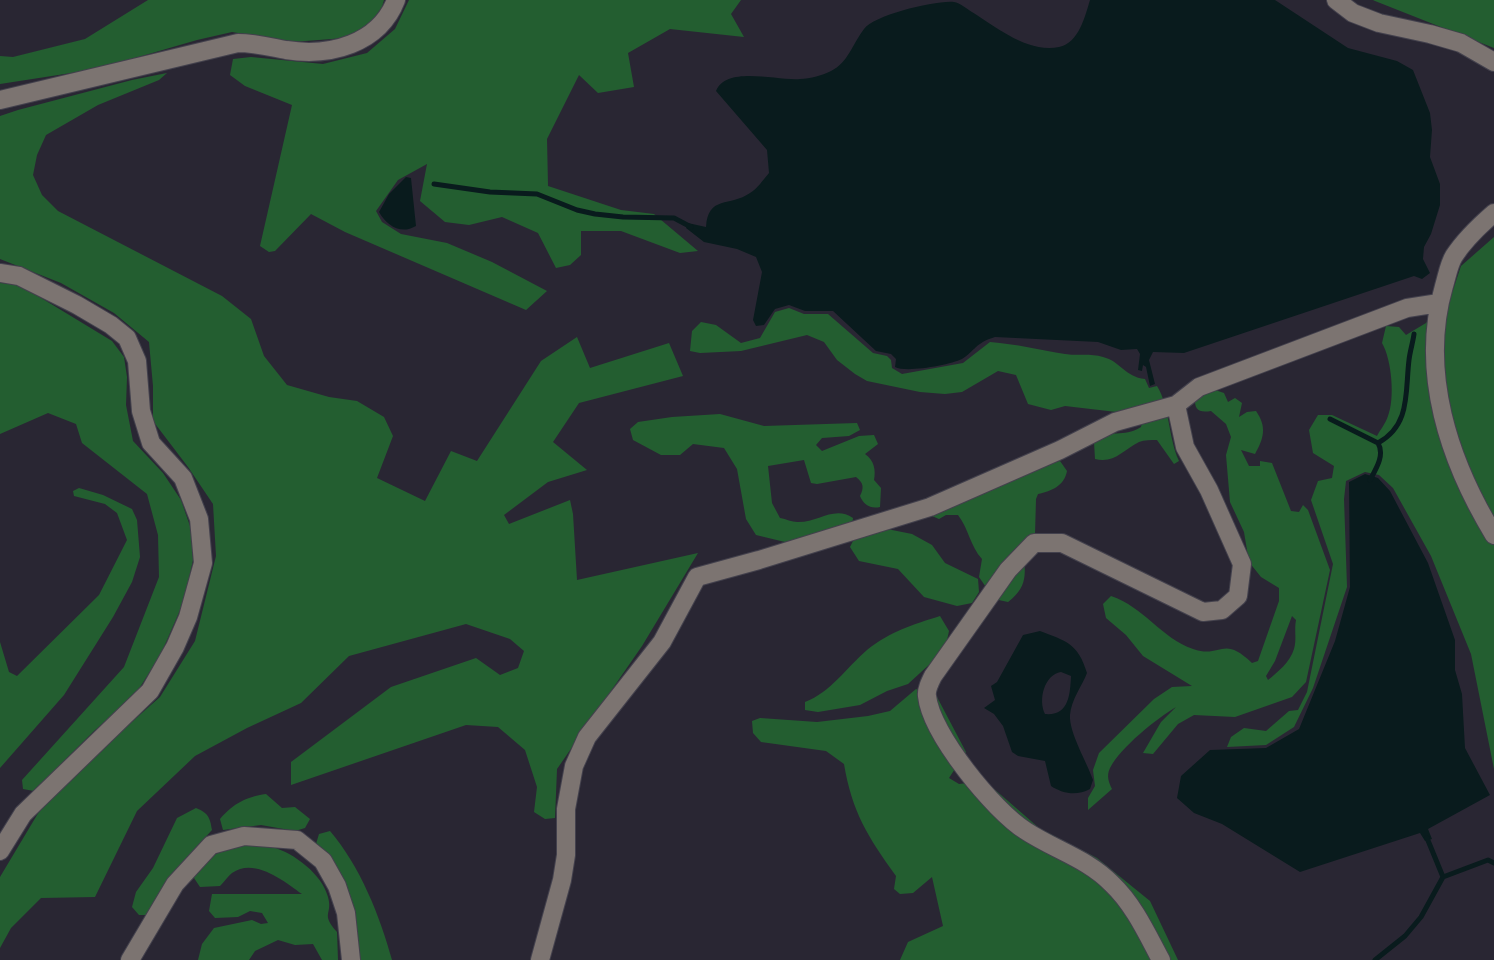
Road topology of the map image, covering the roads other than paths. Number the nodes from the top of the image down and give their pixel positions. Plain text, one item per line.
1 (396, 0) edge
2 (1336, 0) edge
3 (1494, 62) edge
4 (0, 100) edge
5 (1494, 213) edge
6 (0, 273) edge
7 (1439, 303) junction
8 (1176, 405) junction
9 (1494, 535) edge
10 (0, 851) edge
11 (130, 960) edge
12 (351, 960) edge
13 (540, 960) edge
14 (1161, 960) edge

1 - 4 street
2 - 3 street
5 - 7 street
6 - 10 street
7 - 8 street
7 - 9 street
8 - 13 street
8 - 14 street
11 - 12 street

